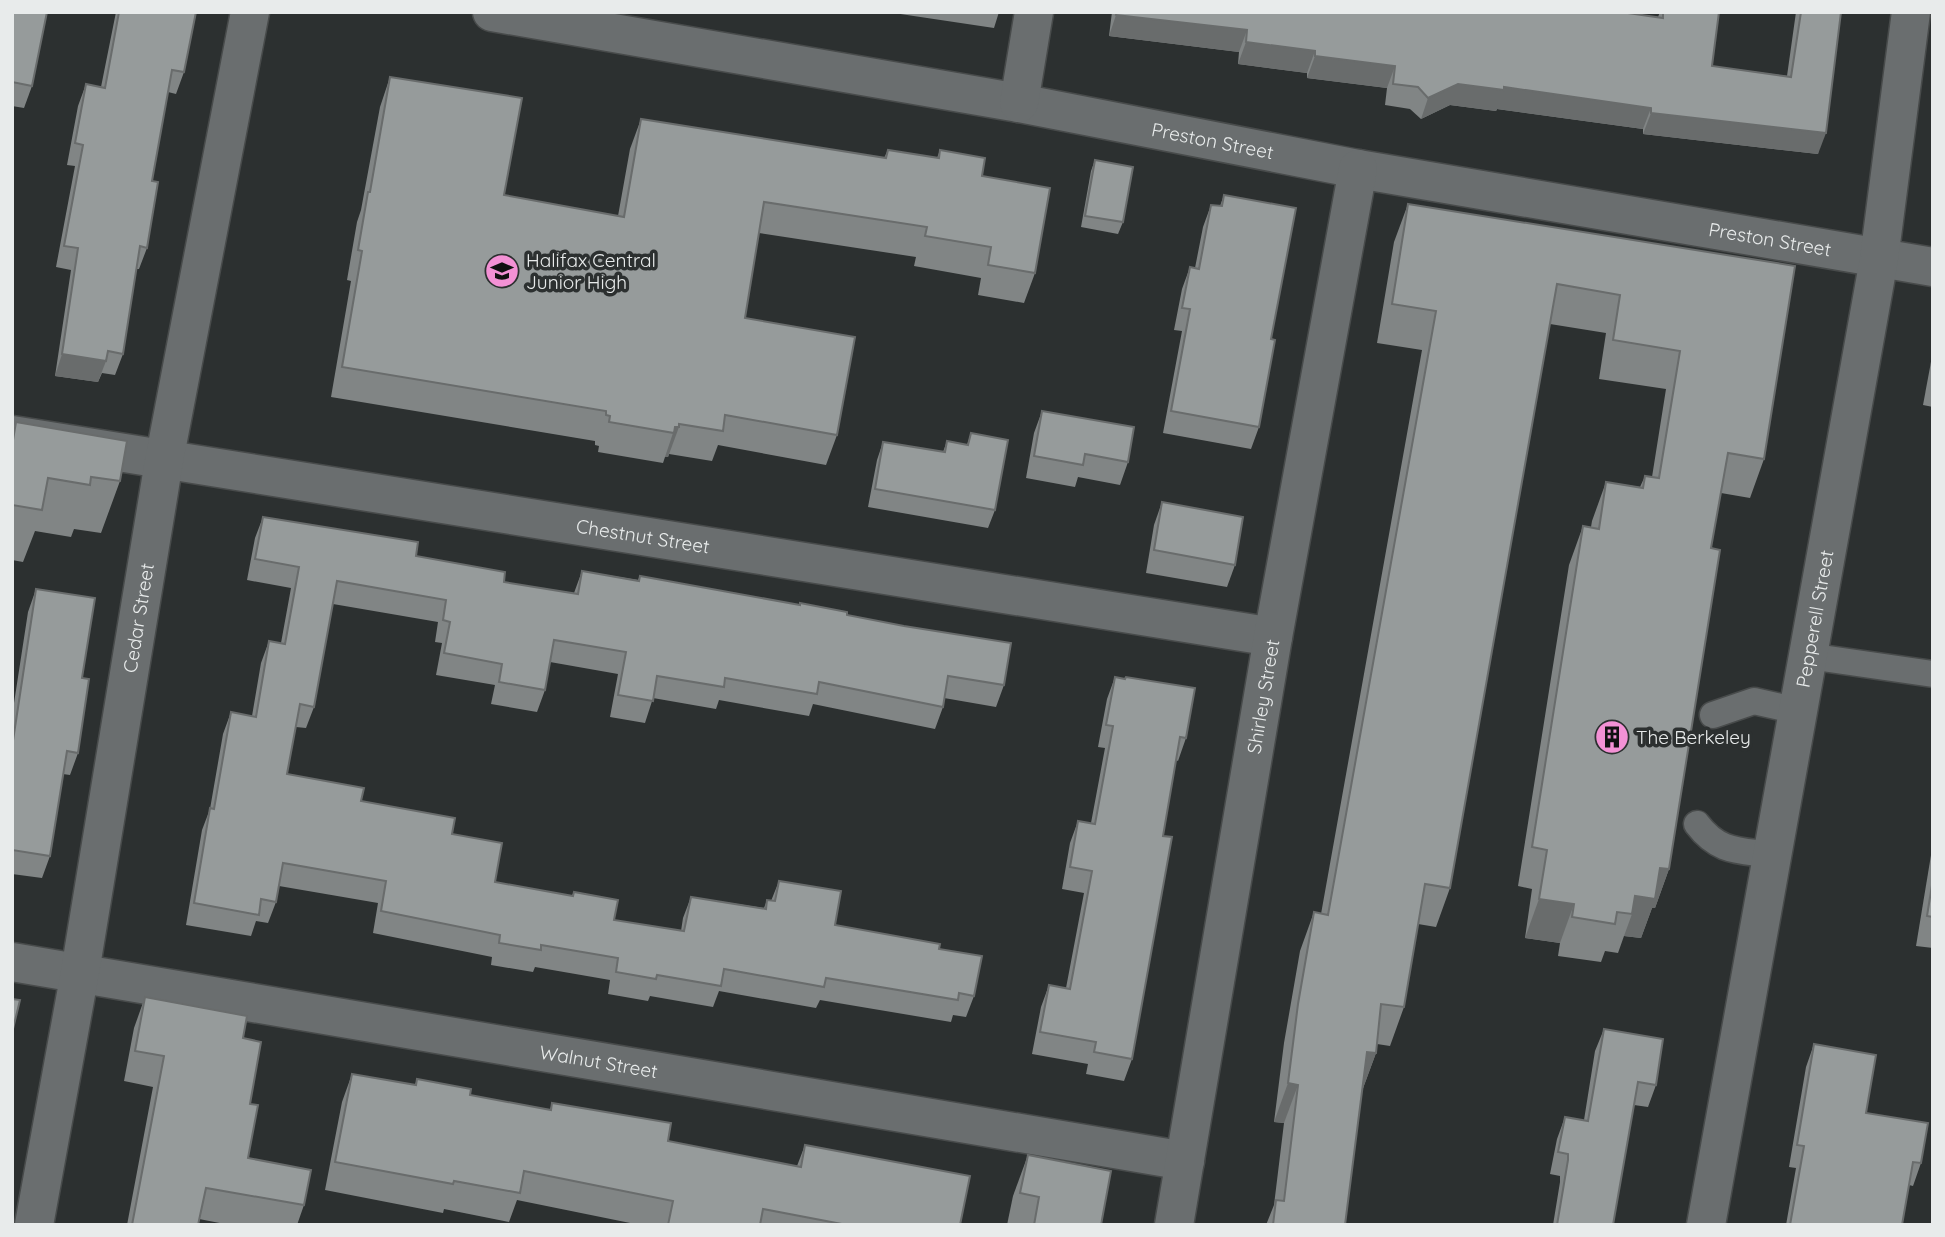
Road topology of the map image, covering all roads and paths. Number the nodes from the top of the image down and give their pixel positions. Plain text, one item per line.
1 (250, 12) edge
2 (492, 12) edge
3 (1034, 12) edge
4 (1911, 12) edge
5 (1019, 103) junction
6 (1358, 169) junction
7 (1878, 259) junction
8 (1933, 267) edge
9 (12, 435) edge
10 (164, 461) junction
11 (1273, 637) junction
12 (1808, 656) junction
13 (1933, 674) edge
14 (1798, 711) junction
15 (1713, 715) dead end
16 (1698, 824) dead end
17 (1772, 855) junction
18 (12, 962) edge
19 (80, 972) junction
20 (1185, 1161) junction
21 (34, 1225) edge
22 (1174, 1225) edge
23 (1706, 1225) edge

1 - 10 street, Cedar Street
2 - 5 street, Preston Street
3 - 5 street
4 - 7 street, Pepperell Street
5 - 6 street, Preston Street
6 - 7 street, Preston Street
6 - 11 street, Shirley Street
7 - 8 street, Preston Street
7 - 12 street, Pepperell Street
9 - 10 street, Chestnut Street
10 - 11 street, Chestnut Street
10 - 19 street, Cedar Street
11 - 20 street, Shirley Street
12 - 13 lane
12 - 14 street, Pepperell Street
14 - 15 lane
14 - 17 street, Pepperell Street
16 - 17 lane
17 - 23 street, Pepperell Street
18 - 19 street, Walnut Street
19 - 20 street, Walnut Street
19 - 21 street, Cedar Street
20 - 22 street, Shirley Street

